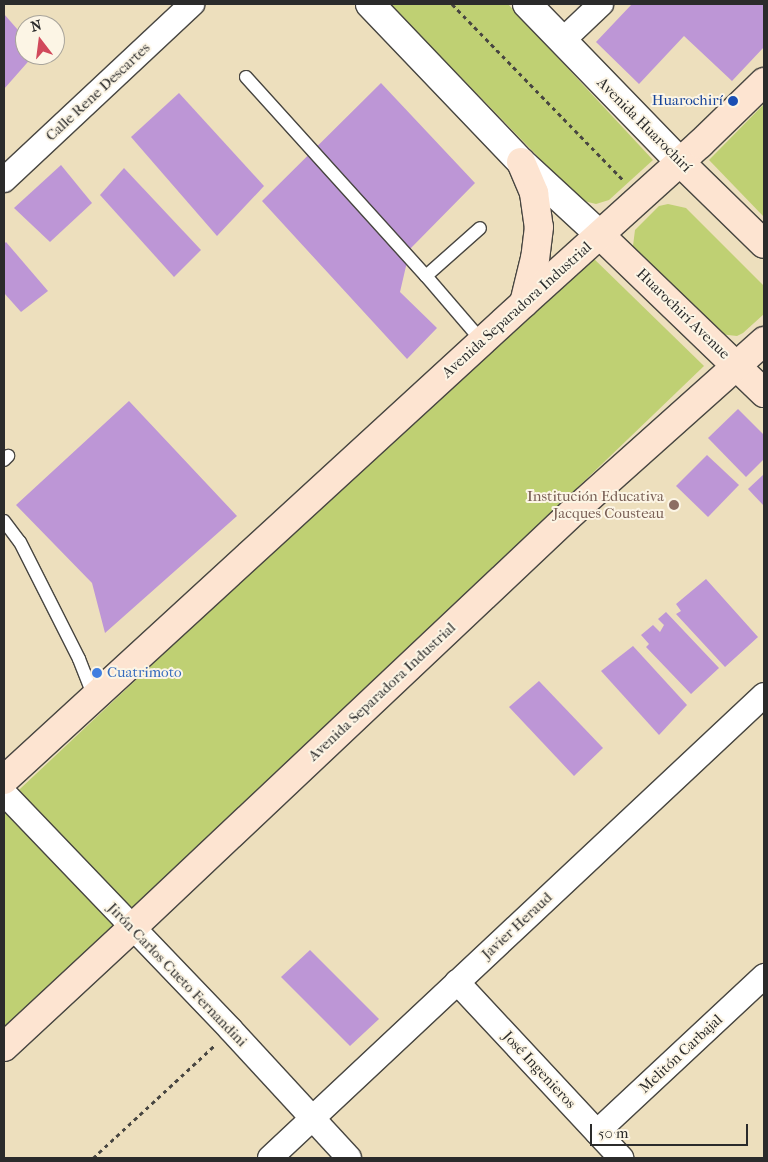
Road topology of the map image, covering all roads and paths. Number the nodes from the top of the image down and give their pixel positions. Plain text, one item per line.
1 (192, 4) edge
2 (370, 4) edge
3 (452, 4) edge
4 (527, 4) edge
5 (601, 4) edge
6 (562, 41) junction
7 (246, 76) dead end
8 (764, 82) edge
9 (521, 162) junction
10 (680, 162) junction
11 (4, 180) edge
12 (627, 184) dead end
13 (480, 228) dead end
14 (600, 235) junction
15 (764, 244) edge
16 (426, 276) junction
17 (524, 303) junction
18 (482, 341) junction
19 (764, 341) edge
20 (736, 365) junction
21 (764, 393) edge
22 (4, 521) edge
23 (764, 695) edge
24 (94, 697) junction
25 (4, 780) edge
26 (4, 793) edge
27 (132, 928) junction
28 (764, 976) edge
29 (457, 982) junction
30 (231, 1030) junction
31 (4, 1047) edge
32 (312, 1119) junction
33 (597, 1132) junction
34 (93, 1158) edge
35 (270, 1158) edge
36 (350, 1158) edge
37 (621, 1158) edge

1 - 11 street, Calle Rene Descartes
2 - 9 street
3 - 12 path
4 - 6 street, Avenida Huarochirí
5 - 6 street
6 - 10 street, Avenida Huarochirí
7 - 16 lane
8 - 10 main road, Avenida Separadora Industrial
9 - 14 street
9 - 17 main road
10 - 14 main road, Avenida Separadora Industrial
10 - 15 main road, Avenida Huarochirí
13 - 16 lane
14 - 17 main road, Avenida Separadora Industrial
14 - 20 main road, Huarochirí Avenue
16 - 18 lane
17 - 18 main road, Avenida Separadora Industrial
18 - 24 main road, Avenida Separadora Industrial
19 - 20 main road, Avenida Separadora Industrial
20 - 21 main road, Huarochirí Avenue
20 - 27 main road, Avenida Separadora Industrial
22 - 24 lane
23 - 29 street, Javier Heraud
24 - 25 main road, Avenida Separadora Industrial
26 - 27 street, Jirón Carlos Cueto Fernandini
27 - 30 street, Jirón Carlos Cueto Fernandini
27 - 31 main road, Avenida Separadora Industrial
28 - 33 street, Melitón Carbajal
29 - 32 street, Javier Heraud
29 - 33 street, José Ingenieros
30 - 32 street, Jirón Carlos Cueto Fernandini
30 - 34 path
32 - 35 street, Javier Heraud
32 - 36 street, Jirón Carlos Cueto Fernandini
33 - 37 street, José Ingenieros

